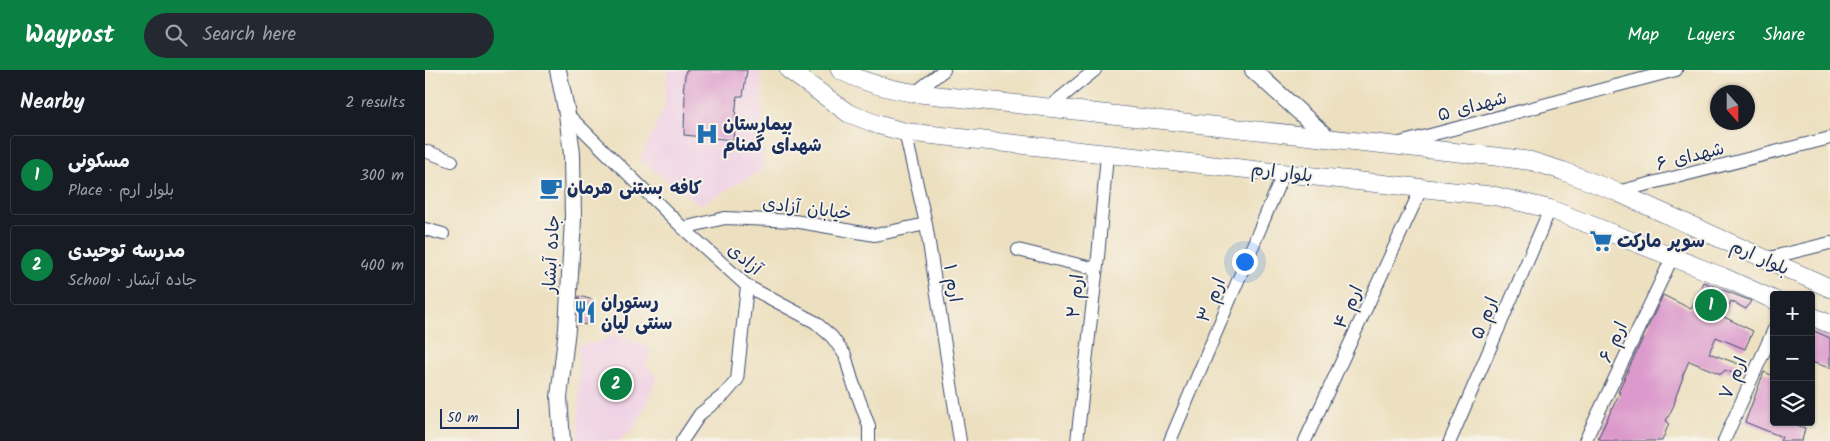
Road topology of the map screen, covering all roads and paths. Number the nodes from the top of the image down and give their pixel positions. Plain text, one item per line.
1 (558, 70) edge
2 (789, 70) edge
3 (840, 70) edge
4 (944, 70) edge
5 (1095, 70) edge
6 (1676, 70) edge
7 (1256, 71) edge
8 (915, 93) junction
9 (1048, 108) junction
10 (567, 114) junction
11 (905, 132) junction
12 (1328, 138) junction
13 (1830, 138) edge
14 (1393, 145) junction
15 (425, 151) edge
16 (1107, 154) junction
17 (452, 161) dead end
18 (1284, 172) junction
19 (1422, 187) junction
20 (1617, 192) junction
21 (1550, 209) junction
22 (926, 224) junction
23 (683, 228) junction
24 (425, 229) edge
25 (443, 234) dead end
26 (1830, 243) edge
27 (1018, 250) dead end
28 (1672, 258) junction
29 (1765, 259) junction
30 (1096, 269) junction
31 (747, 286) junction
32 (1830, 288) edge
33 (1770, 298) edge
34 (1815, 318) edge
35 (1830, 324) edge
36 (1771, 336) edge
37 (562, 439) edge
38 (682, 441) edge
39 (869, 441) edge
40 (961, 441) edge
41 (1077, 441) edge
42 (1170, 441) edge
43 (1305, 441) edge
44 (1451, 441) edge
45 (1585, 441) edge
46 (1724, 441) edge

1 - 10 street, جاده آبشار
2 - 11 main road, بلوار ارم
3 - 8 main road, بلوار ارم
4 - 8 street
5 - 9 street
6 - 14 street, شهدای ۵
7 - 12 street
8 - 9 main road, بلوار ارم
9 - 12 main road, بلوار ارم
10 - 23 street, آزادی
10 - 37 street, جاده آبشار
11 - 16 main road, بلوار ارم
11 - 22 street, ارم ۱
12 - 14 main road, بلوار ارم
13 - 20 street, شهدای ۶
14 - 20 main road, بلوار ارم
15 - 17 street
16 - 18 main road, بلوار ارم
16 - 30 street, ارم ۲
18 - 19 main road, بلوار ارم
18 - 42 street, ارم ۳
19 - 21 main road, بلوار ارم
19 - 43 street, ارم ۴
20 - 29 main road, بلوار ارم
21 - 28 main road, بلوار ارم
21 - 44 street, ارم ۵
22 - 23 street, خیابان آزادی
22 - 40 street, ارم ۱
23 - 31 street, آزادی
24 - 25 street
26 - 29 street
27 - 30 street
28 - 33 main road, بلوار ارم
28 - 45 street, ارم ۶
29 - 32 main road, بلوار ارم
30 - 41 street, ارم ۲
31 - 38 street
31 - 39 street, آزادی
34 - 35 main road
36 - 46 street, ارم ۷

